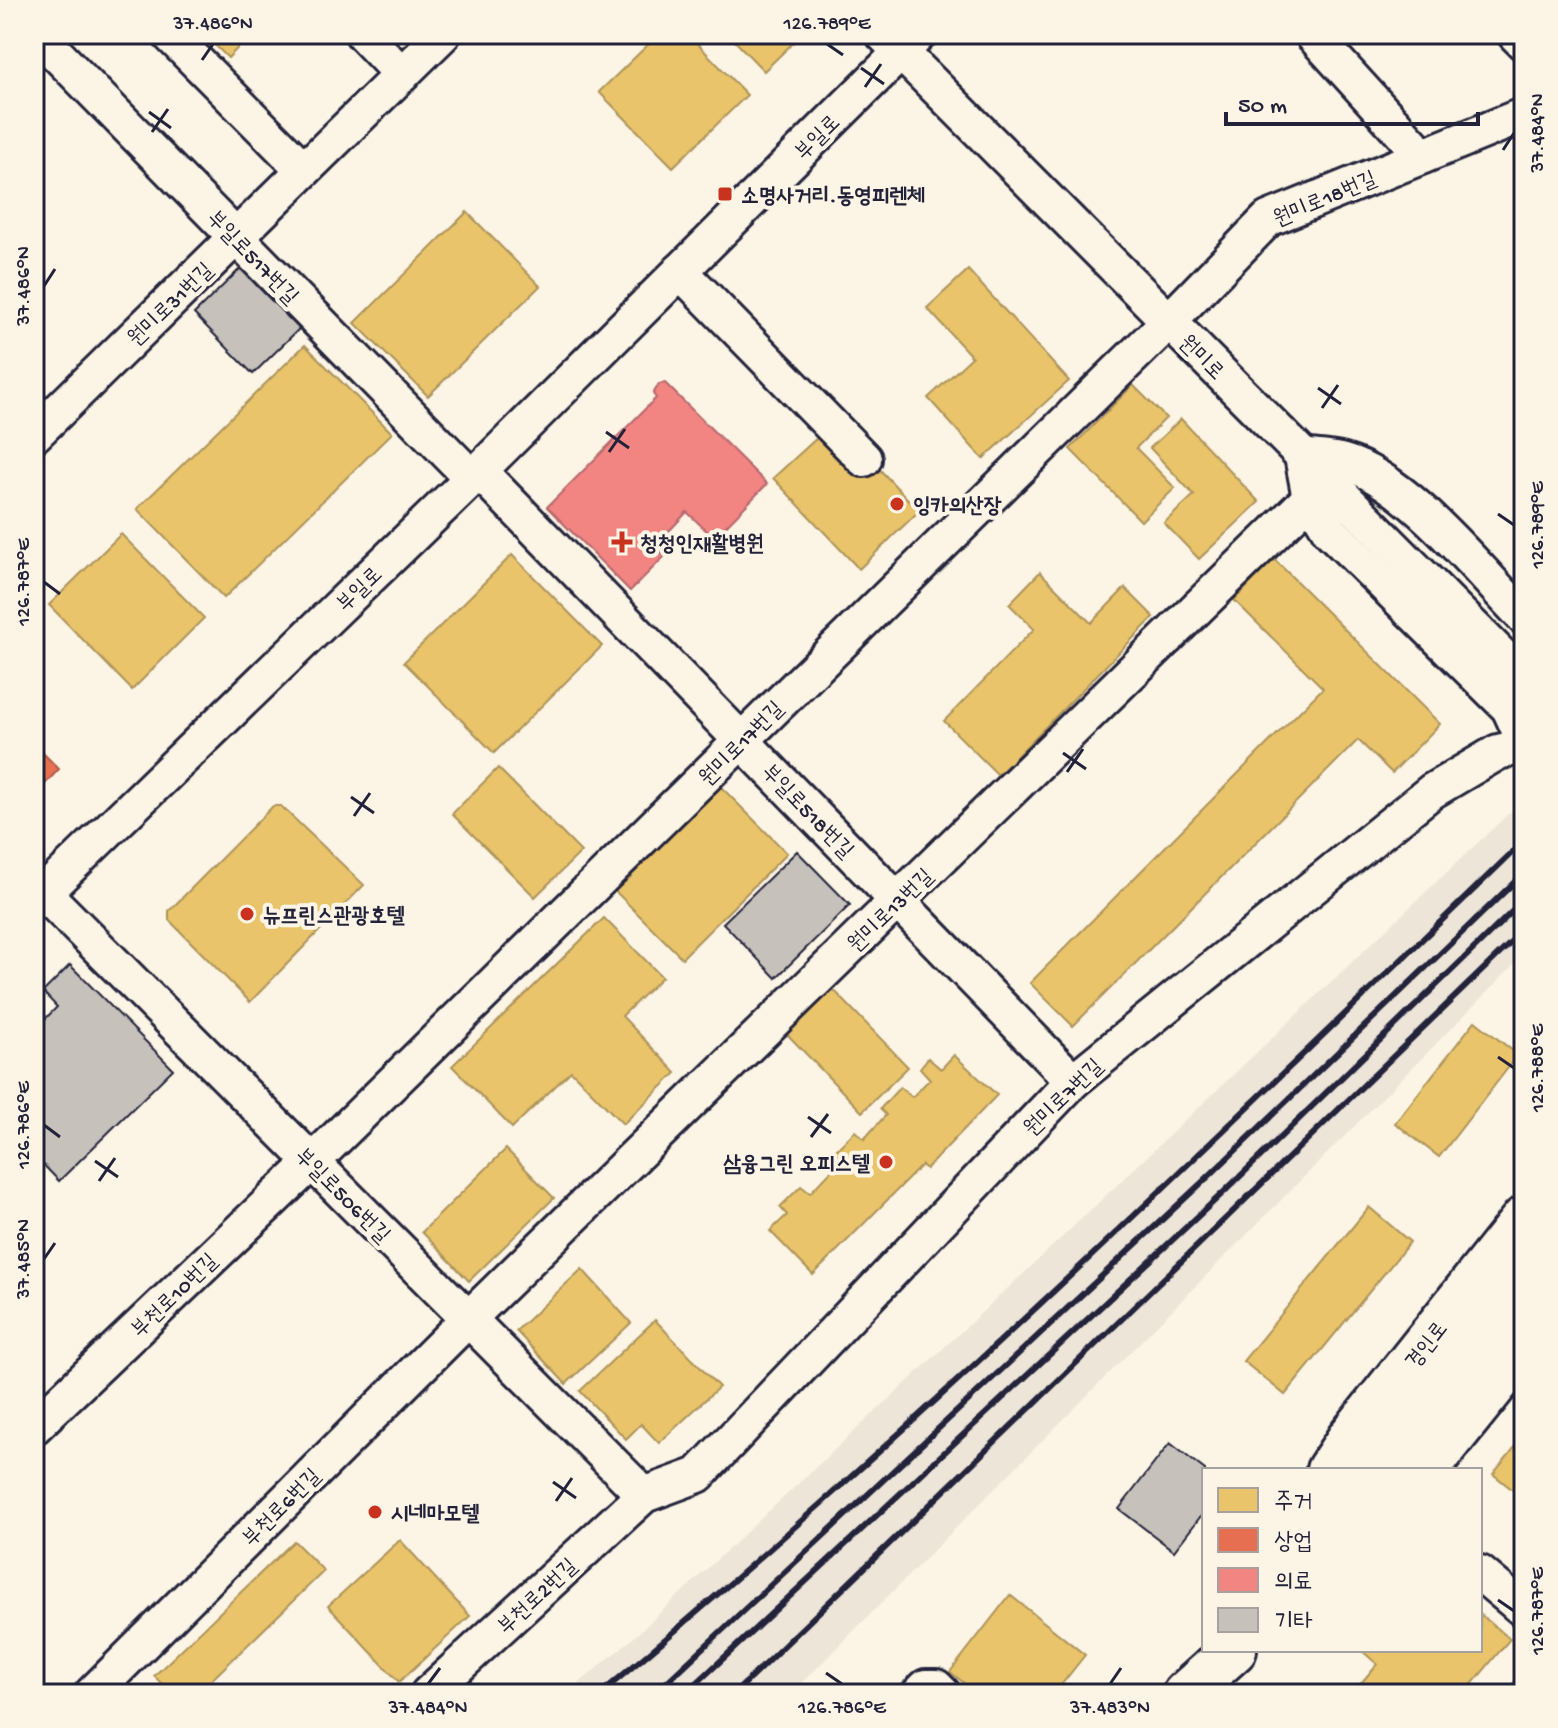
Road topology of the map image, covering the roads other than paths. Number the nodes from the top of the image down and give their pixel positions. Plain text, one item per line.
1 (37, 34) edge
2 (169, 34) edge
3 (363, 34) edge
4 (443, 34) edge
5 (1312, 34) edge
6 (1515, 34) edge
7 (901, 40) edge
8 (1524, 43) edge
9 (402, 75) junction
10 (1524, 115) edge
11 (1423, 156) junction
12 (304, 170) junction
13 (236, 237) junction
14 (680, 271) junction
15 (1168, 322) junction
16 (34, 435) edge
17 (1302, 456) junction
18 (864, 459) dead end
19 (475, 474) junction
20 (1310, 498) junction
21 (1524, 617) edge
22 (1524, 678) edge
23 (741, 741) junction
24 (1524, 743) edge
25 (36, 899) edge
26 (898, 901) junction
27 (1073, 1081) junction
28 (312, 1162) junction
29 (1524, 1219) edge
30 (1524, 1263) edge
31 (1524, 1297) edge
32 (468, 1319) junction
33 (1524, 1348) edge
34 (34, 1427) edge
35 (1330, 1468) edge
36 (1357, 1468) edge
37 (1389, 1468) edge
38 (1428, 1468) edge
39 (644, 1495) junction
40 (1482, 1575) edge
41 (1524, 1610) edge
42 (1213, 1652) edge
43 (1222, 1652) edge
44 (1232, 1652) edge
45 (92, 1694) edge
46 (428, 1694) edge
47 (1183, 1694) edge

1 - 13 street, 부일로517번길
2 - 12 street
3 - 9 street
4 - 9 street, 원미로31번길
5 - 11 street
6 - 8 street
7 - 14 street, 부일로
7 - 15 street, 원미로
9 - 12 street, 원미로31번길
10 - 11 street, 원미로18번길
11 - 15 street, 원미로18번길
12 - 13 street, 원미로31번길
13 - 16 street, 원미로31번길
13 - 19 street, 부일로517번길
14 - 18 street
14 - 19 street, 부일로
15 - 17 street, 원미로
15 - 23 street, 원미로17번길
17 - 20 street
17 - 21 street
17 - 22 street, 원미로
19 - 23 street, 부일로518번길
19 - 25 street, 부일로
20 - 24 street
20 - 26 street, 원미로13번길
23 - 26 street, 부일로518번길
23 - 28 street, 원미로17번길
24 - 27 street, 원미로7번길
25 - 28 street, 부일로506번길
26 - 27 street, 부일로518번길
26 - 32 street, 원미로13번길
27 - 39 street, 원미로7번길
28 - 32 street, 부일로506번길
28 - 34 street, 부천로10번길
29 - 35 main road, 경인로
30 - 36 street
31 - 37 main road
32 - 39 street, 부일로506번길
32 - 45 street, 부천로6번길
33 - 38 main road
39 - 46 street, 부천로2번길
40 - 41 street
42 - 47 main road
43 - 47 main road
44 - 47 main road

